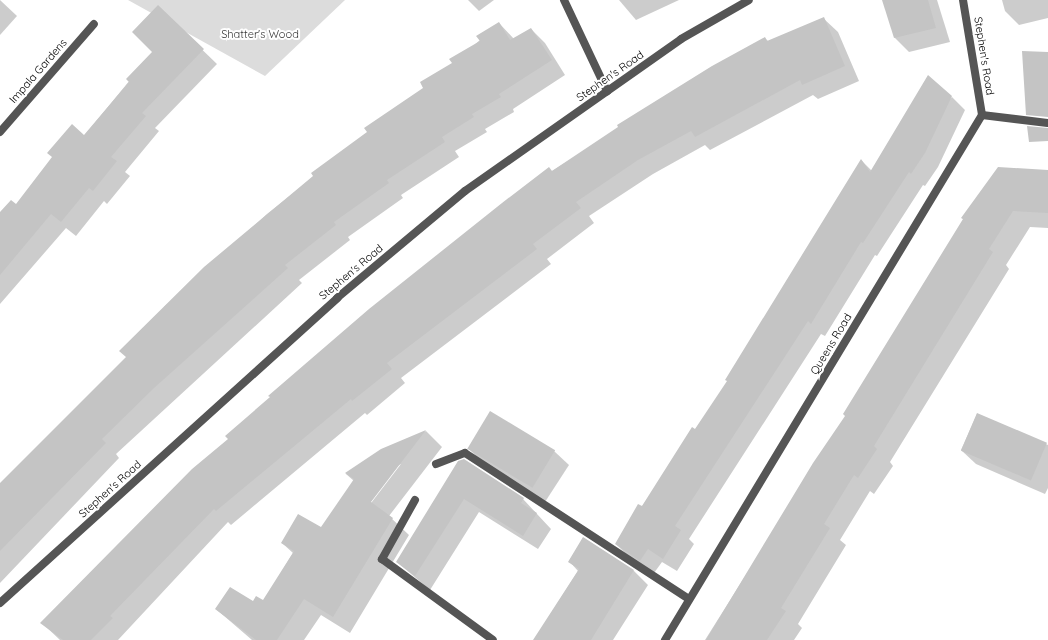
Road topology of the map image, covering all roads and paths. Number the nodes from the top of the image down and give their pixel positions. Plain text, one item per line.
1 (564, 0) edge
2 (750, 0) edge
3 (963, 0) edge
4 (94, 24) dead end
5 (607, 91) junction
6 (982, 115) junction
7 (1048, 123) edge
8 (0, 132) edge
9 (436, 464) dead end
10 (415, 500) dead end
11 (689, 599) junction
12 (0, 603) edge
13 (493, 640) edge
14 (665, 640) edge

1 - 5 street
2 - 5 street, Stephen's Road
3 - 6 street, Stephen's Road
4 - 8 street, Impala Gardens
5 - 12 street, Stephen's Road
6 - 7 street
6 - 11 street, Queens Road
9 - 11 street
10 - 13 street
11 - 14 street, Queens Road

